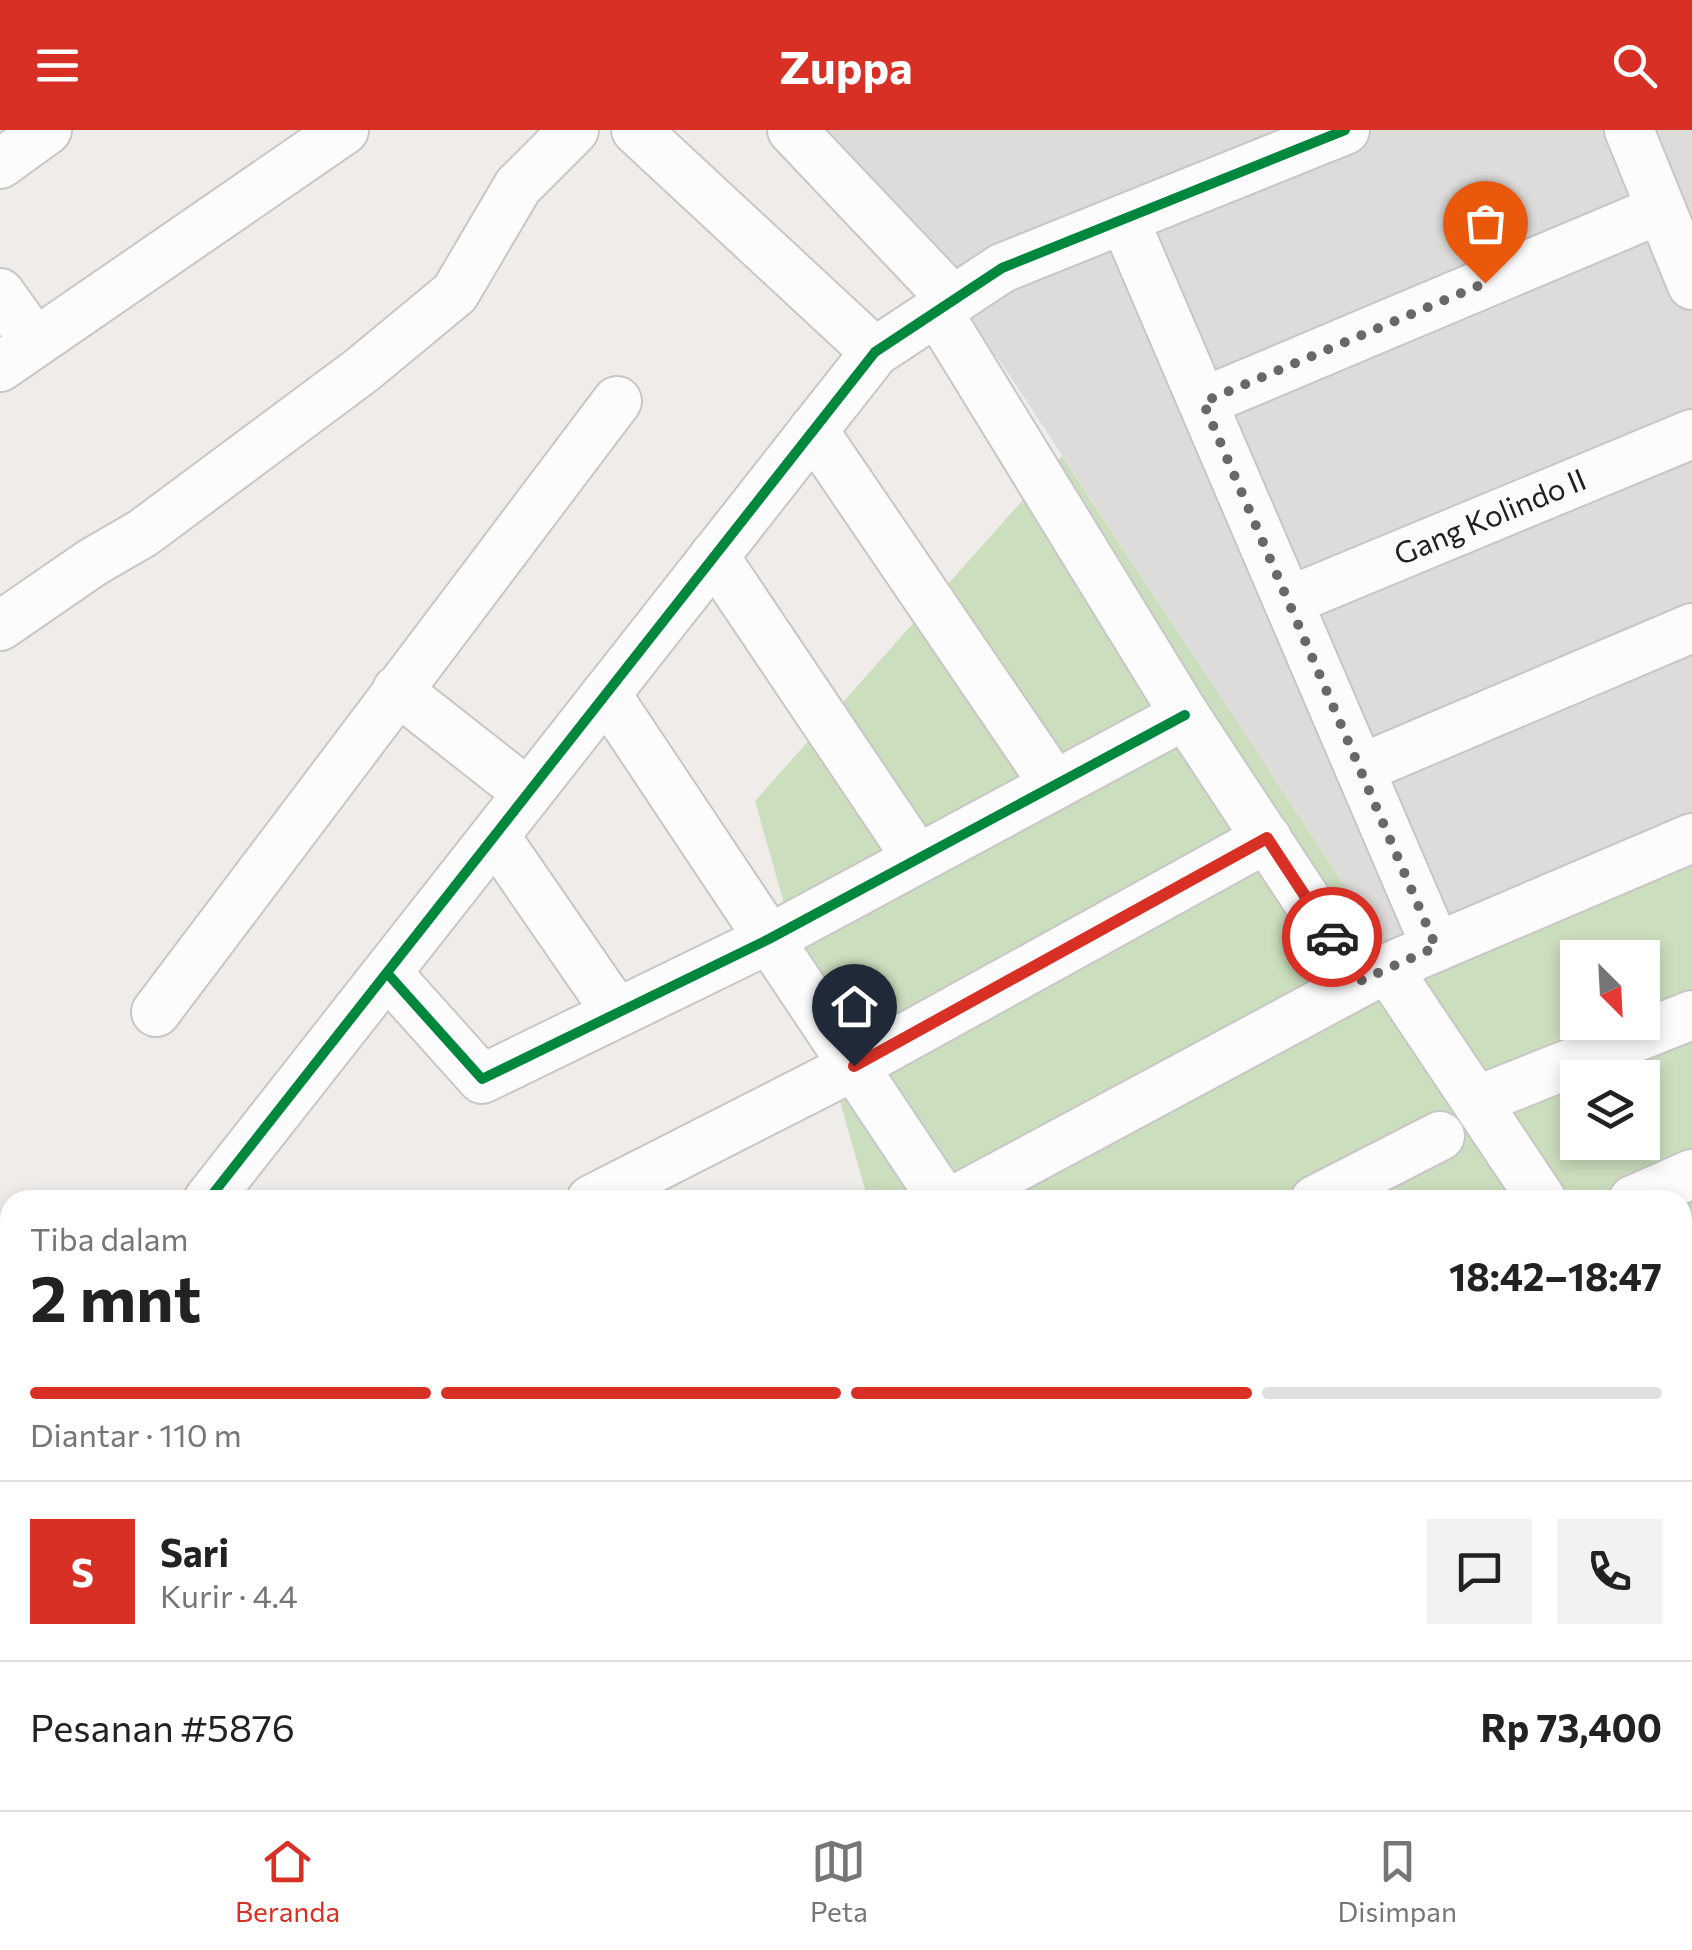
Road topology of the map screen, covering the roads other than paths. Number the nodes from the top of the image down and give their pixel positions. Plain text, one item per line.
1 (47, 130) edge
2 (344, 130) edge
3 (574, 130) edge
4 (636, 130) edge
5 (792, 130) edge
6 (1345, 130) edge
7 (1628, 130) edge
8 (0, 164) edge
9 (1661, 209) junction
10 (1124, 219) junction
11 (1689, 270) edge
12 (0, 294) edge
13 (945, 305) junction
14 (876, 352) junction
15 (17, 355) edge
16 (617, 401) dead end
17 (1203, 402) junction
18 (814, 430) junction
19 (1692, 434) edge
20 (714, 556) junction
21 (1289, 601) junction
22 (0, 626) edge
23 (1692, 628) edge
24 (398, 690) junction
25 (606, 694) junction
26 (1185, 714) junction
27 (1360, 769) junction
28 (1054, 784) junction
29 (528, 793) junction
30 (495, 836) junction
31 (1267, 838) junction
32 (1692, 838) edge
33 (917, 858) junction
34 (769, 939) junction
35 (1436, 947) junction
36 (386, 973) junction
37 (1374, 974) junction
38 (156, 1012) dead end
39 (618, 1013) junction
40 (1692, 1015) edge
41 (854, 1066) junction
42 (1476, 1101) junction
43 (1440, 1136) dead end
44 (216, 1190) edge
45 (611, 1190) edge
46 (936, 1190) edge
47 (974, 1190) edge
48 (1335, 1190) edge
49 (1535, 1190) edge

1 - 8 street
2 - 15 street
3 - 22 street
4 - 14 street
5 - 13 street
6 - 10 street
7 - 9 street
9 - 11 street
9 - 17 street
10 - 13 street
10 - 17 street
12 - 15 street
13 - 14 street
13 - 26 street
14 - 18 street
16 - 24 street
17 - 21 street
18 - 20 street
18 - 28 street
19 - 21 street, Gang Kolindo II
20 - 25 street
20 - 33 street
21 - 27 street
23 - 27 street
24 - 29 street
24 - 38 street
25 - 29 street
25 - 34 street
26 - 28 street
26 - 31 street
27 - 35 street
28 - 33 street
29 - 30 street
30 - 36 street
30 - 39 street
31 - 37 street
31 - 41 street
32 - 35 street
33 - 34 street
34 - 39 street
34 - 41 street
35 - 37 street
36 - 39 street
36 - 44 street
37 - 42 street
37 - 47 street
40 - 42 street
41 - 45 street
41 - 46 street
42 - 49 street
43 - 48 street

